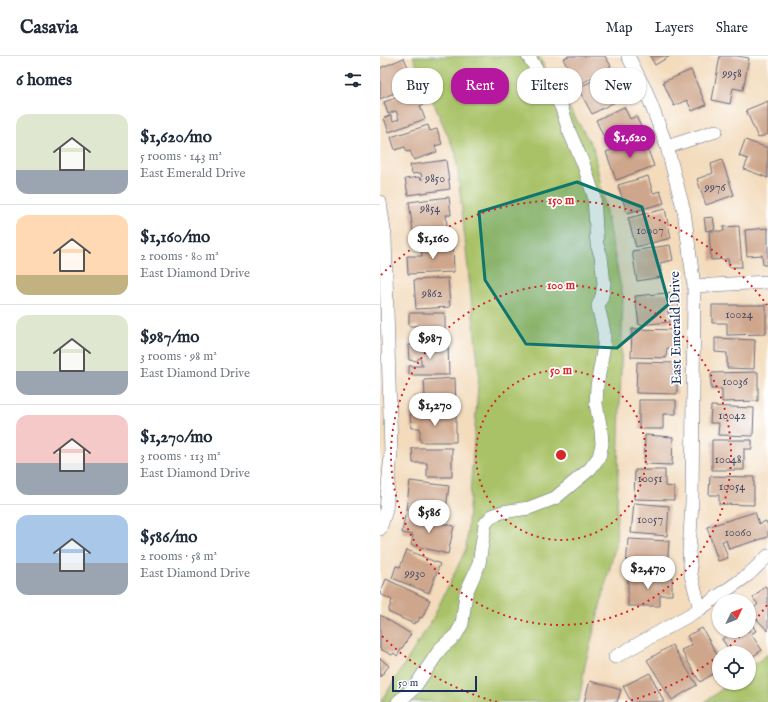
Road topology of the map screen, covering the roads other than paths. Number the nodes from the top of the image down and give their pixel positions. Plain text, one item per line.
1 (528, 56) edge
2 (628, 56) edge
3 (716, 131) dead end
4 (667, 147) junction
5 (380, 202) edge
6 (382, 237) edge
7 (768, 282) edge
8 (694, 286) junction
9 (383, 510) edge
10 (380, 529) edge
11 (768, 556) edge
12 (700, 609) junction
13 (615, 657) dead end
14 (398, 702) edge

1 - 14 street
2 - 4 street, East Emerald Drive
3 - 4 street
4 - 8 street, East Emerald Drive
5 - 6 street
6 - 9 street
7 - 8 street
8 - 12 street, East Emerald Drive
9 - 10 street
11 - 12 street
12 - 13 street

